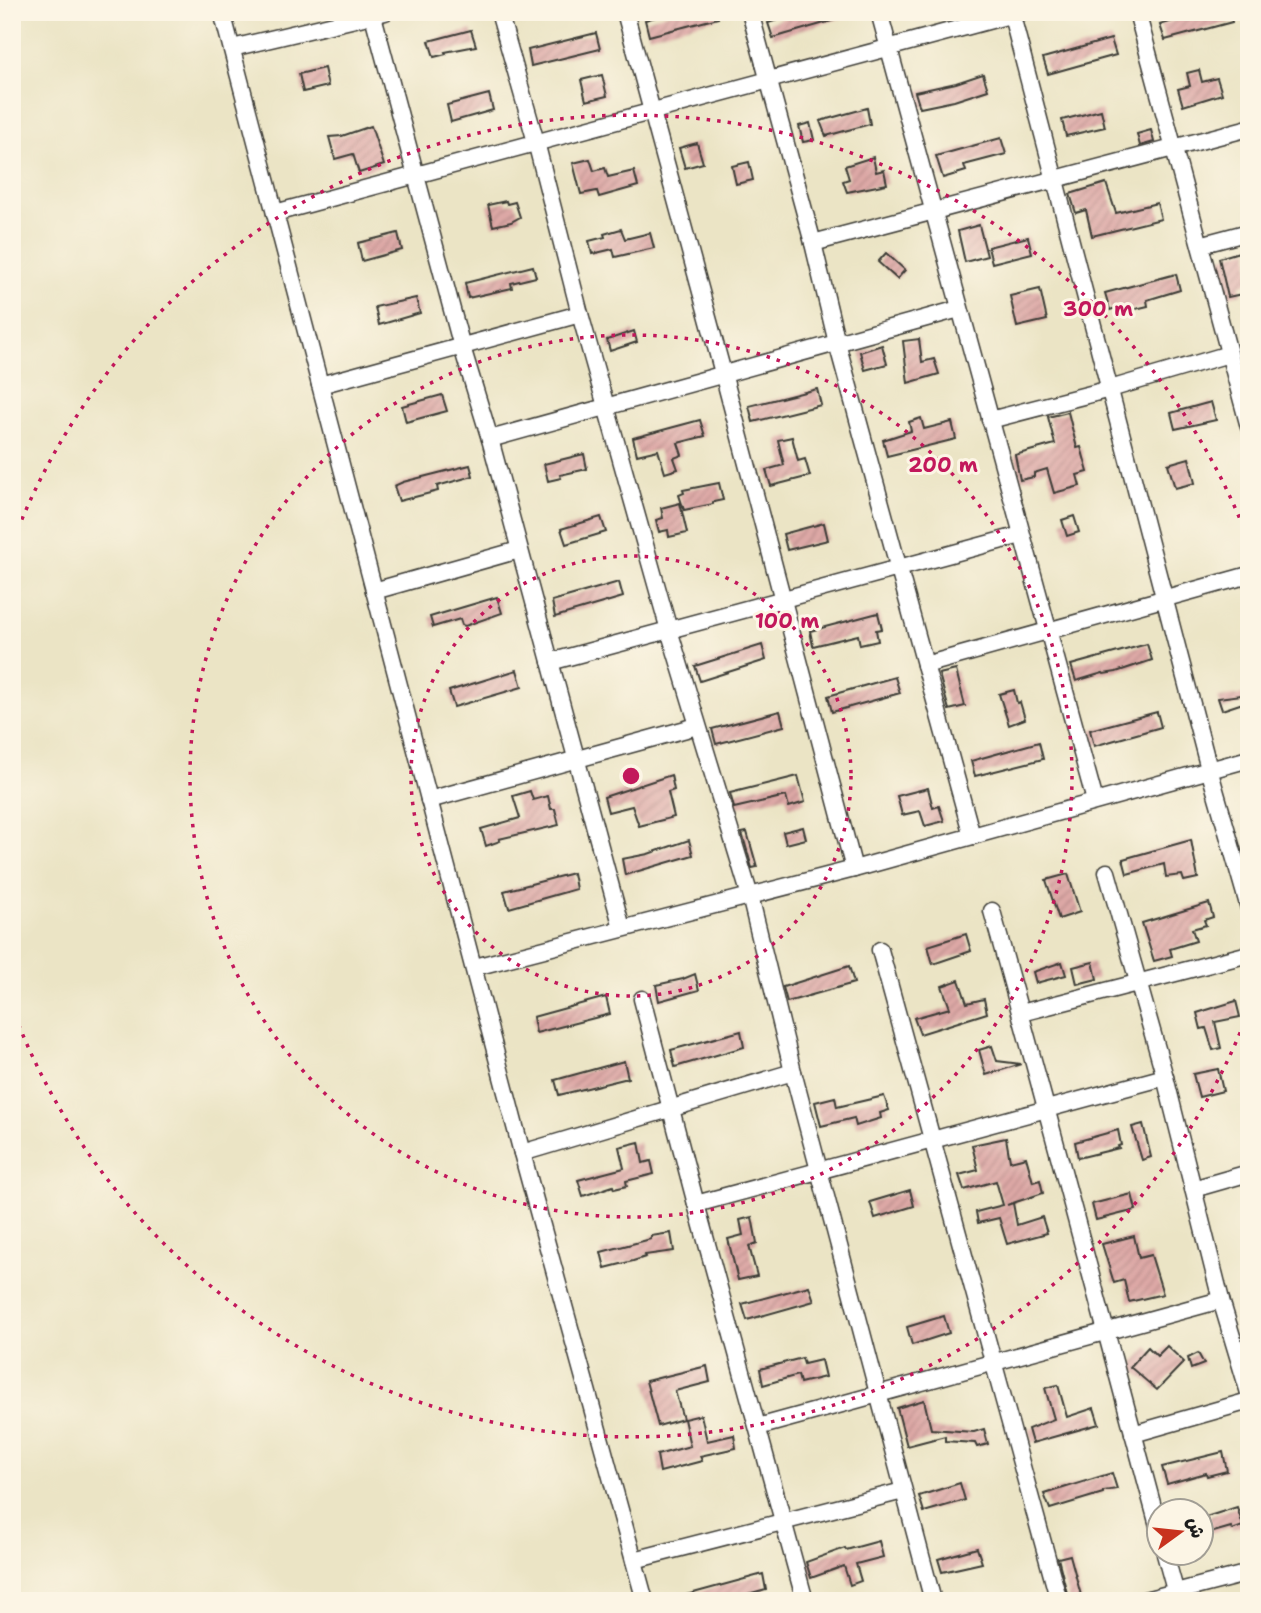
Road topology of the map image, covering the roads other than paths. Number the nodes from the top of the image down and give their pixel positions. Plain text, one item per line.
1 (222, 12) edge
2 (499, 12) edge
3 (625, 12) edge
4 (750, 12) edge
5 (879, 12) edge
6 (1137, 12) edge
7 (377, 13) edge
8 (1014, 13) edge
9 (888, 47) junction
10 (232, 48) junction
11 (768, 81) junction
12 (651, 111) junction
13 (1249, 128) edge
14 (536, 142) junction
15 (1174, 148) junction
16 (415, 175) junction
17 (1056, 178) junction
18 (932, 211) junction
19 (275, 212) junction
20 (1249, 232) edge
21 (813, 243) junction
22 (1200, 245) junction
23 (959, 309) junction
24 (580, 314) junction
25 (837, 343) junction
26 (462, 347) junction
27 (1229, 354) junction
28 (723, 373) junction
29 (320, 385) junction
30 (1110, 388) junction
31 (606, 406) junction
32 (990, 420) junction
33 (1249, 426) edge
34 (490, 439) junction
35 (1021, 535) junction
36 (519, 550) junction
37 (897, 568) junction
38 (1249, 575) edge
39 (374, 591) junction
40 (1164, 598) junction
41 (782, 600) junction
42 (1048, 629) junction
43 (669, 630) junction
44 (550, 662) junction
45 (925, 666) junction
46 (697, 726) junction
47 (576, 759) junction
48 (1249, 759) edge
49 (1209, 769) junction
50 (429, 800) junction
51 (1095, 801) junction
52 (972, 836) junction
53 (854, 869) junction
54 (1107, 872) dead end
55 (750, 896) junction
56 (1249, 908) edge
57 (992, 911) dead end
58 (622, 929) junction
59 (880, 950) dead end
60 (1249, 954) edge
61 (475, 967) junction
62 (1137, 984) junction
63 (642, 999) dead end
64 (1021, 1013) junction
65 (793, 1072) junction
66 (1165, 1077) junction
67 (672, 1107) junction
68 (1047, 1108) junction
69 (932, 1139) junction
70 (522, 1153) junction
71 (820, 1172) junction
72 (1249, 1173) edge
73 (1194, 1189) junction
74 (696, 1205) junction
75 (1221, 1300) junction
76 (1104, 1332) junction
77 (992, 1361) junction
78 (877, 1393) junction
79 (1249, 1393) edge
80 (1249, 1401) edge
81 (758, 1427) junction
82 (1133, 1434) junction
83 (903, 1491) junction
84 (1150, 1498) edge
85 (782, 1520) junction
86 (634, 1560) junction
87 (1169, 1568) edge
88 (1249, 1573) edge
89 (1177, 1596) edge
90 (645, 1601) edge
91 (805, 1601) edge
92 (933, 1601) edge
93 (1059, 1601) edge
94 (1141, 1601) edge

1 - 10 street
2 - 14 street
3 - 12 street
4 - 11 street
5 - 9 street
6 - 15 street
7 - 10 street
7 - 16 street
8 - 9 street
8 - 17 street
9 - 11 street
9 - 18 street
10 - 19 street
11 - 12 street
11 - 21 street
12 - 14 street
12 - 28 street
13 - 15 street
14 - 16 street
14 - 24 street
15 - 17 street
15 - 22 street
16 - 19 street
16 - 26 street
17 - 18 street
17 - 30 street
18 - 21 street
18 - 23 street
19 - 29 street
20 - 22 street
21 - 25 street
22 - 27 street
23 - 25 street
23 - 32 street
24 - 26 street
24 - 31 street
25 - 28 street
25 - 37 street
26 - 29 street
26 - 34 street
27 - 30 street
27 - 33 street
28 - 31 street
28 - 41 street
29 - 39 street
30 - 32 street
30 - 40 street
31 - 34 street
31 - 43 street
32 - 35 street
34 - 36 street
35 - 37 street
35 - 42 street
36 - 39 street
36 - 44 street
37 - 41 street
37 - 45 street
38 - 40 street
39 - 50 street
40 - 42 street
40 - 49 street
41 - 43 street
41 - 53 street
42 - 45 street
42 - 51 street
43 - 44 street
43 - 46 street
44 - 47 street
45 - 52 street
46 - 47 street
46 - 55 street
47 - 50 street
47 - 58 street
48 - 49 street
49 - 51 street
49 - 56 street
50 - 61 street
51 - 52 street
52 - 53 street
53 - 55 street
54 - 62 street
55 - 58 street
55 - 65 street
57 - 64 street
58 - 61 street
59 - 69 street
60 - 62 street
61 - 70 street
62 - 64 street
62 - 66 street
63 - 67 street
64 - 68 street
65 - 67 street
65 - 71 street
66 - 68 street
66 - 73 street
67 - 70 street
67 - 74 street
68 - 69 street
68 - 76 street
69 - 71 street
69 - 77 street
70 - 86 street
71 - 74 street
71 - 78 street
72 - 73 street
73 - 75 street
74 - 81 street
75 - 76 street
75 - 79 street
76 - 77 street
76 - 82 street
77 - 78 street
77 - 93 street
78 - 81 street
78 - 83 street
80 - 82 street
81 - 85 street
82 - 84 street
83 - 85 street
83 - 92 street
85 - 86 street
85 - 91 street
86 - 90 street
87 - 89 street
88 - 89 street
89 - 94 street

